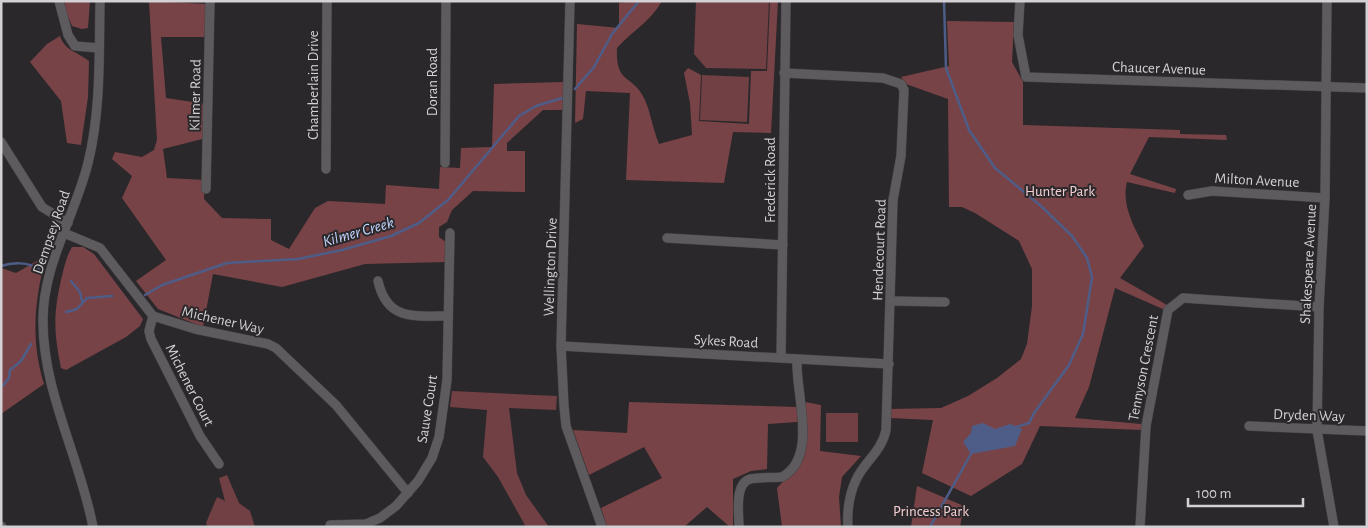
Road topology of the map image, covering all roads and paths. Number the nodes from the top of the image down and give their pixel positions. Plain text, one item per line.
1 (58, 1) edge
2 (100, 1) edge
3 (210, 1) edge
4 (327, 1) edge
5 (446, 1) edge
6 (570, 1) edge
7 (786, 1) edge
8 (1020, 1) edge
9 (1327, 1) edge
10 (99, 48) junction
11 (784, 73) junction
12 (1327, 87) junction
13 (1367, 88) edge
14 (1, 142) edge
15 (446, 163) dead end
16 (326, 170) dead end
17 (206, 189) dead end
18 (1188, 195) dead end
19 (1325, 198) junction
20 (68, 223) junction
21 (64, 233) junction
22 (450, 233) dead end
23 (666, 238) dead end
24 (783, 245) junction
25 (378, 281) dead end
26 (892, 301) junction
27 (945, 302) dead end
28 (1319, 307) junction
29 (153, 316) junction
30 (448, 316) junction
31 (561, 346) junction
32 (781, 358) junction
33 (797, 358) junction
34 (889, 364) junction
35 (1249, 426) dead end
36 (1317, 430) junction
37 (1367, 431) edge
38 (219, 464) dead end
39 (408, 493) junction
40 (330, 525) dead end
41 (93, 527) edge
42 (602, 527) edge
43 (739, 527) edge
44 (848, 527) edge
45 (1140, 527) edge
46 (1334, 527) edge

1 - 10 street
2 - 10 street, Dempsey Road
3 - 17 street, Kilmer Road
4 - 16 street, Chamberlain Drive
5 - 15 street, Doran Road
6 - 31 street, Wellington Drive
7 - 11 street, Frederick Road
8 - 12 street, Chaucer Avenue
9 - 12 street, Shakespeare Avenue
10 - 20 street, Dempsey Road
11 - 24 street, Frederick Road
11 - 26 street, Hendecourt Road
12 - 13 street, Chaucer Avenue
12 - 19 street, Shakespeare Avenue
14 - 20 street
18 - 19 street, Milton Avenue
19 - 28 street, Shakespeare Avenue
20 - 21 street, Dempsey Road
21 - 29 street
21 - 41 street, Dempsey Road
22 - 30 street, Sauve Court
23 - 24 street
24 - 32 street, Frederick Road
25 - 30 street
26 - 27 street
26 - 34 street, Hendecourt Road
28 - 36 street, Shakespeare Avenue
28 - 45 street, Tennyson Crescent
29 - 38 street, Michener Court
29 - 39 street, Michener Way
30 - 39 street, Sauve Court
31 - 32 street, Sykes Road
31 - 42 street, Wellington Drive
32 - 33 street, Sykes Road
33 - 34 street, Sykes Road
33 - 43 street
34 - 44 street, Hendecourt Road
35 - 36 street, Dryden Way
36 - 37 street, Dryden Way
36 - 46 street, Shakespeare Avenue
39 - 40 street, Sauve Court

